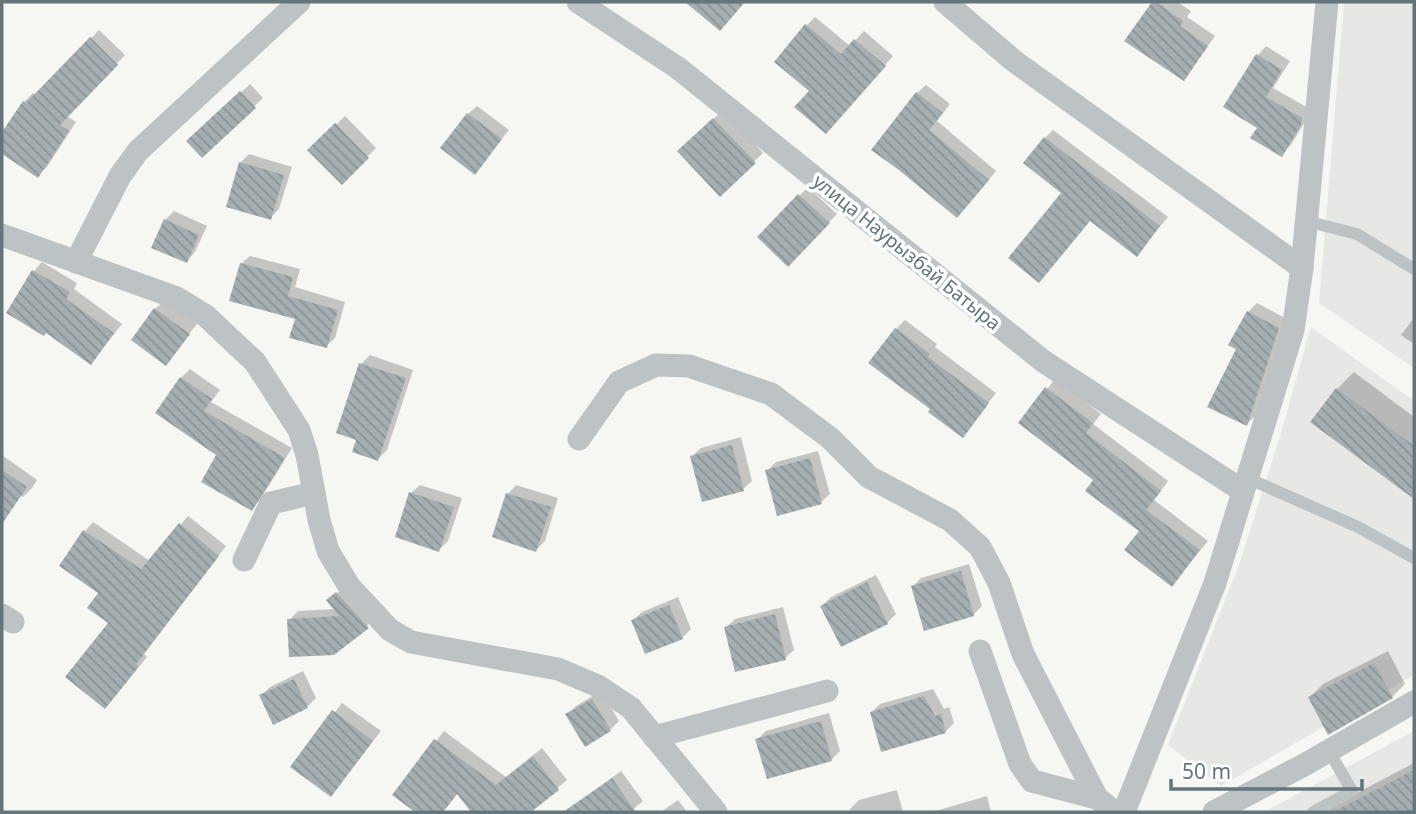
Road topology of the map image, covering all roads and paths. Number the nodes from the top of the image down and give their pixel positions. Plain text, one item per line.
1 (299, 2) edge
2 (578, 2) edge
3 (945, 2) edge
4 (1327, 2) edge
5 (1306, 221) junction
6 (2, 236) edge
7 (76, 262) junction
8 (1302, 268) junction
9 (1414, 269) edge
10 (579, 439) dead end
11 (1245, 485) junction
12 (314, 493) junction
13 (1414, 558) edge
14 (244, 560) dead end
15 (980, 651) dead end
16 (827, 691) dead end
17 (1414, 702) edge
18 (654, 737) junction
19 (1329, 751) junction
20 (1106, 805) edge
21 (716, 812) edge
22 (1124, 812) edge
23 (1214, 812) edge
24 (1313, 812) edge

1 - 7 street
2 - 11 street, улица Наурызбай Батыра
3 - 8 street
4 - 5 street
5 - 8 street
5 - 9 lane
6 - 7 street
7 - 12 street
8 - 11 street
10 - 20 street
11 - 13 lane
11 - 22 street
12 - 14 street
12 - 18 street
15 - 20 street
16 - 18 street
17 - 19 street
18 - 21 street
19 - 23 street
19 - 24 lane

